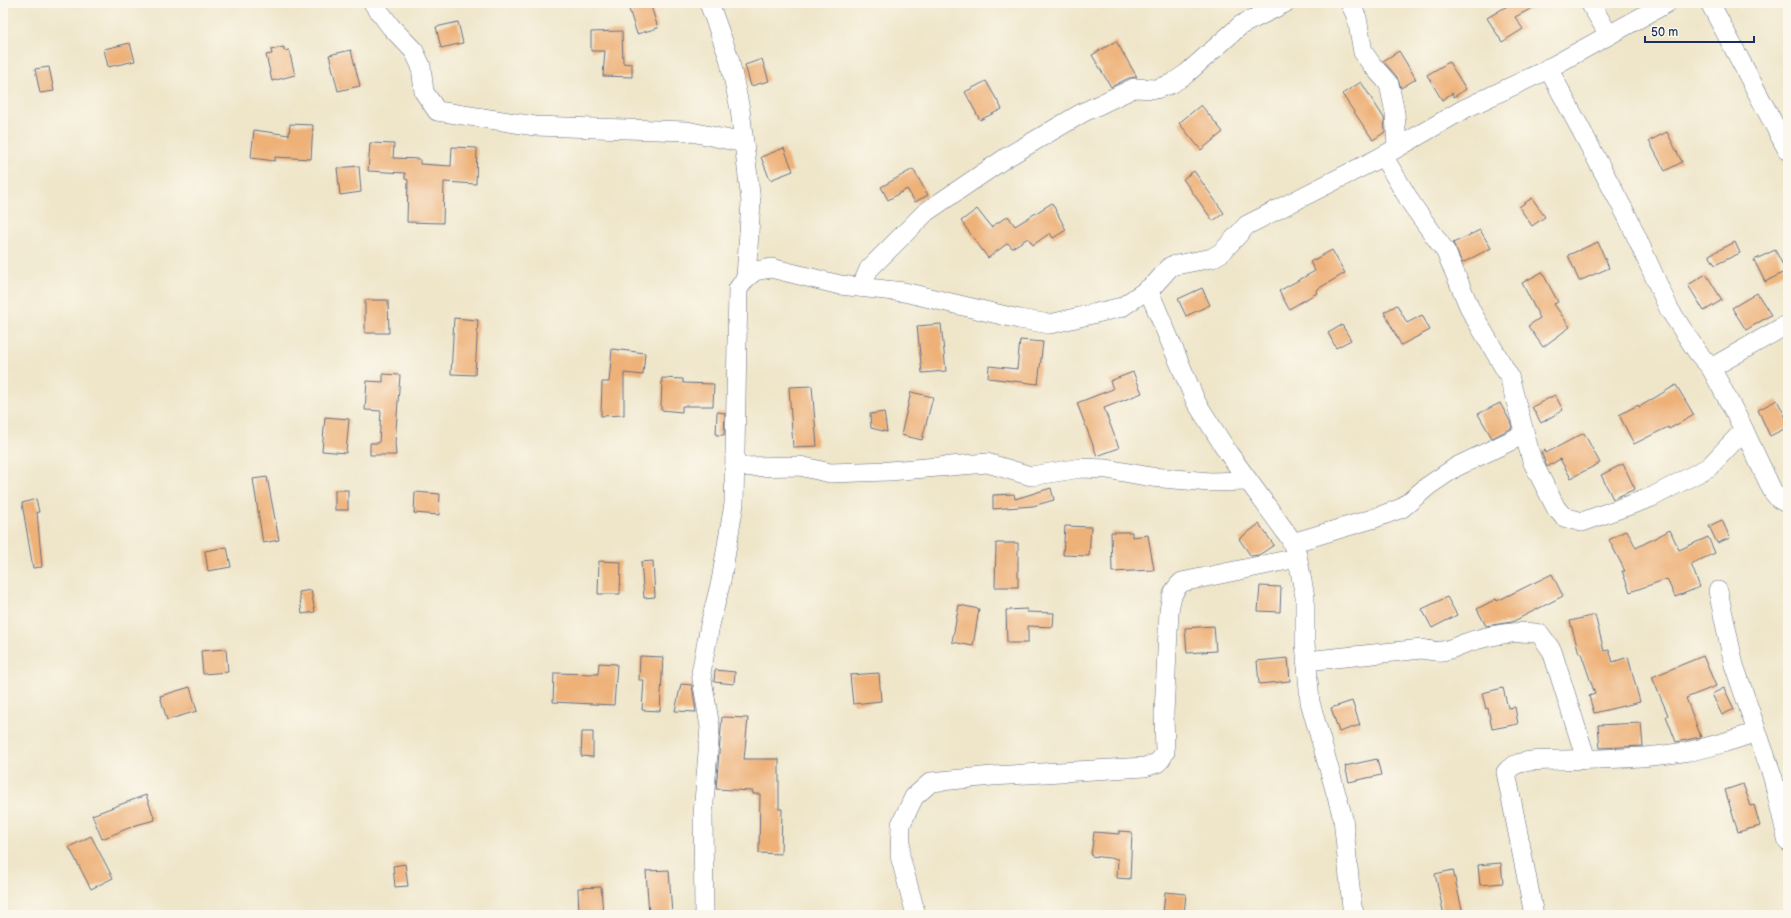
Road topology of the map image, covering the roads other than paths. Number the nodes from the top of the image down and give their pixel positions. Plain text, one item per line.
1 (373, 3) edge
2 (709, 3) edge
3 (1285, 3) edge
4 (1350, 3) edge
5 (1590, 3) edge
6 (1667, 3) edge
7 (1710, 3) edge
8 (1609, 35) junction
9 (1548, 68) junction
10 (744, 143) junction
11 (1788, 151) edge
12 (1390, 152) junction
13 (746, 278) junction
14 (861, 287) junction
15 (1148, 289) junction
16 (1788, 324) edge
17 (1711, 368) junction
18 (1744, 430) junction
19 (1525, 434) junction
20 (735, 467) junction
21 (1248, 481) junction
22 (1788, 504) edge
23 (1295, 551) junction
24 (1718, 591) dead end
25 (1306, 661) junction
26 (1757, 732) junction
27 (1586, 759) junction
28 (1788, 842) edge
29 (704, 915) edge
30 (916, 915) edge
31 (1355, 915) edge
32 (1534, 915) edge

1 - 10 street
2 - 10 street
3 - 14 street
4 - 12 street
5 - 8 street
6 - 8 street
7 - 11 street
8 - 9 street
9 - 12 street
9 - 17 street
10 - 13 street
12 - 15 street
12 - 19 street
13 - 14 street
13 - 20 street
14 - 15 street
15 - 21 street
16 - 17 street
17 - 18 street
18 - 19 street
18 - 22 street
19 - 23 street
20 - 21 street
20 - 29 street
21 - 23 street
23 - 25 street
23 - 30 street
24 - 26 street
25 - 27 street
25 - 31 street
26 - 27 street
26 - 28 street
27 - 32 street

